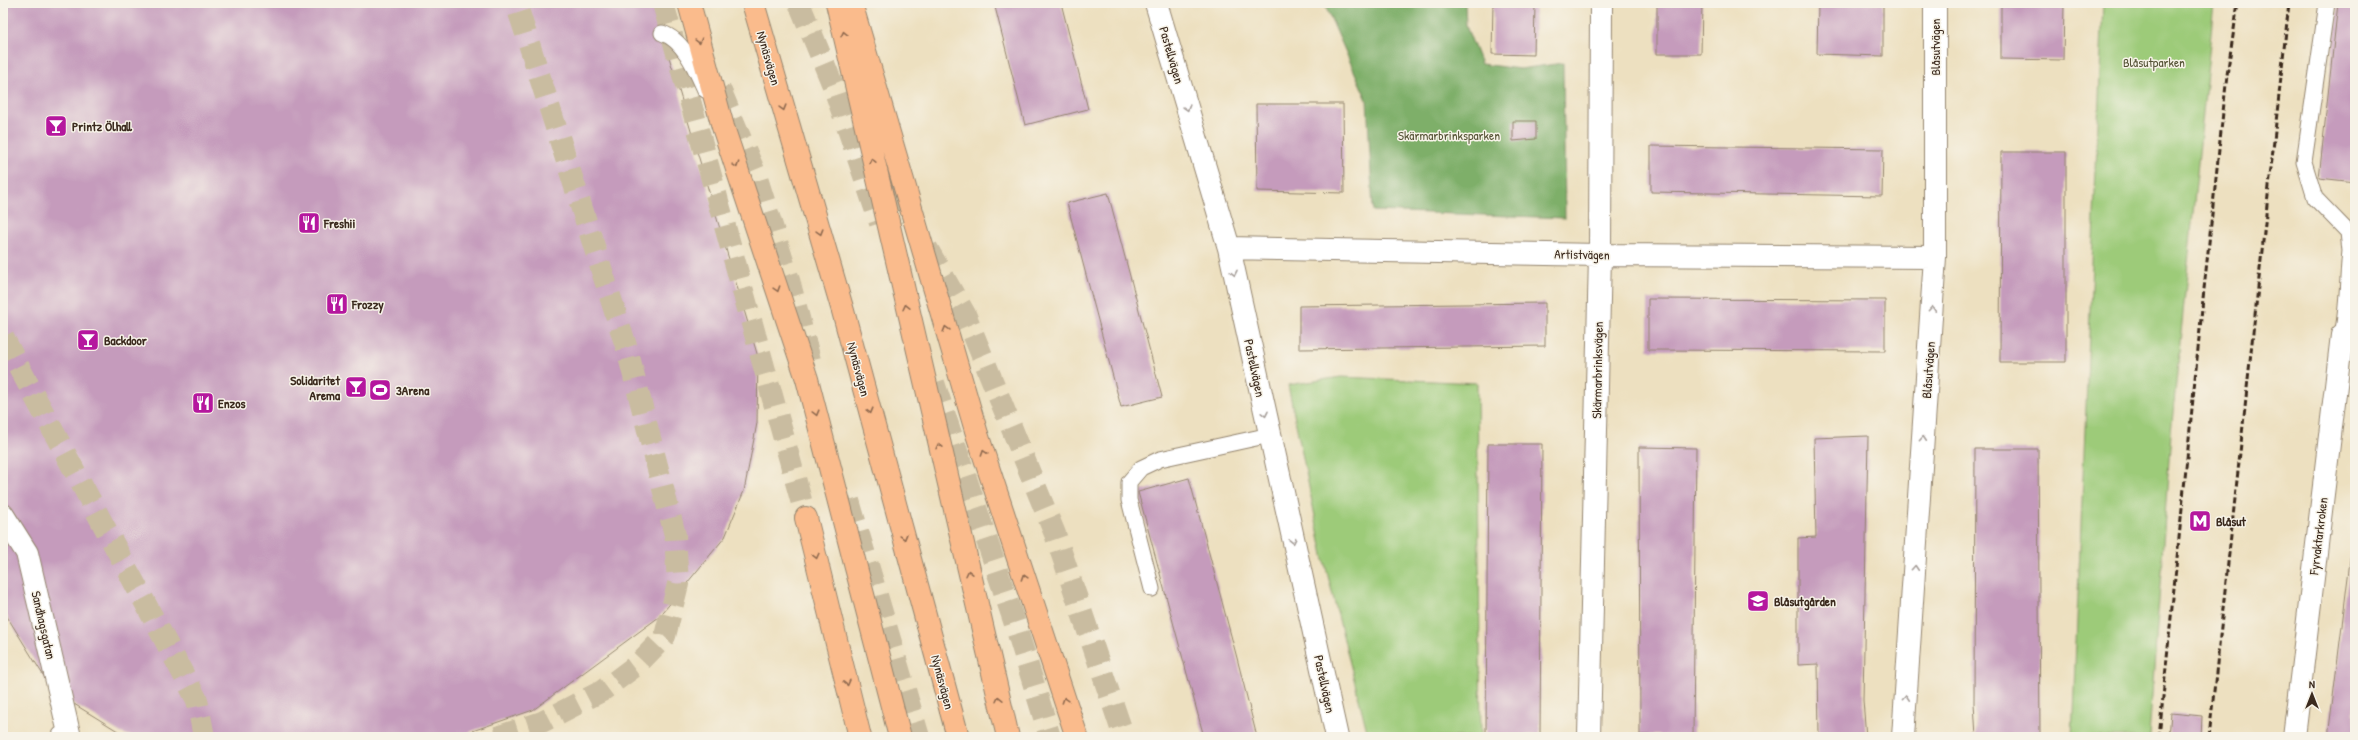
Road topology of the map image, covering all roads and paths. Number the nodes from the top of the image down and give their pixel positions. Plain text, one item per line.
1 (689, 3) edge
2 (753, 3) edge
3 (836, 3) edge
4 (851, 3) edge
5 (1156, 3) edge
6 (1601, 3) edge
7 (1935, 3) edge
8 (2327, 3) edge
9 (662, 33) dead end
10 (723, 127) junction
11 (1229, 248) junction
12 (2353, 250) edge
13 (1600, 255) junction
14 (1935, 257) junction
15 (2349, 335) edge
16 (1270, 435) junction
17 (3, 515) edge
18 (806, 518) tunnel mouth
19 (1152, 589) dead end
20 (63, 737) edge
21 (860, 737) edge
22 (900, 737) edge
23 (958, 737) edge
24 (1008, 737) edge
25 (1077, 737) edge
26 (1336, 737) edge
27 (1589, 737) edge
28 (1904, 737) edge
29 (2294, 737) edge

1 -> 10 highway
2 -> 23 highway, Nynäsvägen
24 -> 3 highway
25 -> 4 highway
5 -> 11 street, Pastellvägen
6 - 13 street, Skärmarbrinksvägen
7 - 14 street, Blåsutvägen
8 - 12 lane, Fyrvaktarkroken
9 - 10 lane
10 -> 22 highway
11 - 13 street, Artistvägen
11 -> 16 street, Pastellvägen
12 - 15 lane, Fyrvaktarkroken
13 - 14 street, Artistvägen
13 - 27 street, Skärmarbrinksvägen
28 -> 14 street, Blåsutvägen
15 - 29 street, Fyrvaktarkroken
16 - 19 lane
16 -> 26 street, Pastellvägen
17 - 20 street, Sandhagsgatan
18 -> 21 highway

